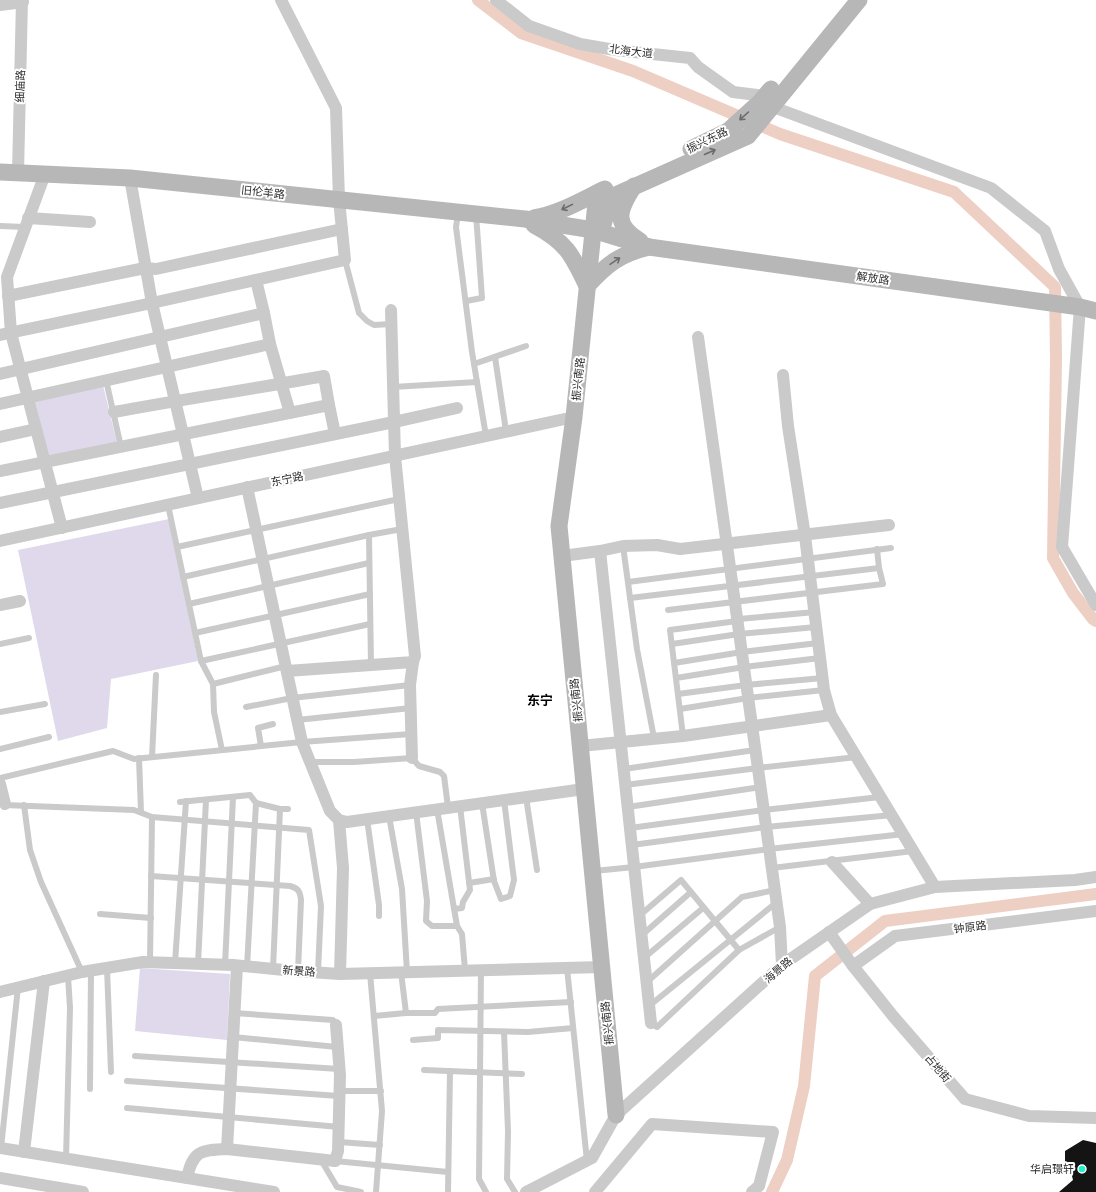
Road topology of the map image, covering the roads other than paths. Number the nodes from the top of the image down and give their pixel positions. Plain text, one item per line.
1 (281, 0) edge
2 (496, 0) edge
3 (846, 0) edge
4 (859, 0) edge
5 (22, 1) edge
6 (0, 5) edge
7 (766, 102) junction
8 (0, 172) edge
9 (18, 173) junction
10 (45, 174) junction
11 (130, 178) junction
12 (634, 186) junction
13 (604, 195) junction
14 (339, 200) junction
15 (458, 212) junction
16 (476, 214) junction
17 (525, 219) junction
18 (27, 222) junction
19 (90, 222) dead end
20 (0, 226) edge
21 (342, 228) junction
22 (597, 232) junction
23 (649, 247) junction
24 (345, 260) junction
25 (145, 268) junction
26 (5, 270) edge
27 (256, 280) junction
28 (587, 286) junction
29 (6, 301) edge
30 (466, 301) junction
31 (152, 303) junction
32 (1088, 309) edge
33 (391, 310) dead end
34 (264, 313) junction
35 (391, 324) junction
36 (6, 334) edge
37 (160, 337) junction
38 (698, 337) dead end
39 (270, 344) junction
40 (526, 346) dead end
41 (495, 357) junction
42 (474, 364) junction
43 (167, 367) junction
44 (20, 369) junction
45 (0, 374) edge
46 (783, 375) dead end
47 (106, 380) junction
48 (477, 382) junction
49 (281, 384) junction
50 (393, 387) junction
51 (28, 398) junction
52 (175, 400) junction
53 (0, 404) edge
54 (329, 405) junction
55 (457, 408) dead end
56 (114, 412) junction
57 (290, 413) junction
58 (574, 417) junction
59 (394, 422) junction
60 (36, 429) junction
61 (506, 431) junction
62 (183, 434) junction
63 (335, 434) junction
64 (486, 436) junction
65 (0, 437) edge
66 (121, 447) junction
67 (395, 456) junction
68 (45, 462) junction
69 (190, 464) junction
70 (0, 471) edge
71 (247, 488) junction
72 (53, 492) junction
73 (198, 498) junction
74 (400, 499) junction
75 (0, 503) edge
76 (168, 505) junction
77 (889, 525) dead end
78 (62, 528) junction
79 (402, 529) junction
80 (256, 530) junction
81 (369, 535) junction
82 (805, 536) junction
83 (0, 541) edge
84 (726, 544) junction
85 (623, 546) junction
86 (177, 547) junction
87 (891, 548) dead end
88 (877, 549) junction
89 (600, 551) junction
90 (562, 556) junction
91 (263, 559) junction
92 (808, 559) junction
93 (369, 563) junction
94 (730, 568) junction
95 (879, 568) junction
96 (810, 576) junction
97 (183, 577) junction
98 (628, 582) junction
99 (732, 585) junction
100 (268, 586) junction
101 (812, 593) junction
102 (370, 594) junction
103 (630, 598) junction
104 (20, 601) dead end
105 (735, 602) junction
106 (189, 604) junction
107 (0, 605) edge
108 (1096, 605) edge
109 (668, 610) dead end
110 (815, 612) junction
111 (275, 615) junction
112 (737, 621) junction
113 (370, 624) junction
114 (816, 627) junction
115 (195, 633) junction
116 (739, 634) junction
117 (29, 638) dead end
118 (281, 643) junction
119 (818, 643) junction
120 (0, 644) edge
121 (672, 644) junction
122 (742, 652) junction
123 (820, 658) junction
124 (201, 660) junction
125 (412, 662) junction
126 (674, 662) junction
127 (371, 665) junction
128 (744, 667) junction
129 (286, 668) junction
130 (156, 675) dead end
131 (676, 678) junction
132 (213, 684) junction
133 (823, 684) junction
134 (410, 685) junction
135 (746, 685) junction
136 (678, 694) junction
137 (292, 698) junction
138 (748, 698) junction
139 (44, 704) dead end
140 (246, 707) dead end
141 (411, 708) junction
142 (680, 708) junction
143 (0, 712) edge
144 (832, 714) junction
145 (297, 720) junction
146 (273, 724) dead end
147 (752, 726) junction
148 (411, 734) junction
149 (683, 736) junction
150 (49, 737) dead end
151 (654, 738) junction
152 (302, 742) junction
153 (621, 742) junction
154 (261, 746) junction
155 (580, 746) junction
156 (0, 749) edge
157 (222, 750) junction
158 (756, 750) junction
159 (152, 757) junction
160 (857, 757) junction
161 (139, 758) junction
162 (412, 758) junction
163 (310, 762) junction
164 (758, 768) junction
165 (624, 769) junction
166 (0, 778) edge
167 (0, 784) edge
168 (625, 785) junction
169 (761, 787) junction
170 (584, 789) junction
171 (233, 797) junction
172 (526, 797) junction
173 (881, 797) junction
174 (206, 800) junction
175 (504, 800) junction
176 (256, 803) junction
177 (482, 803) junction
178 (2, 805) edge
179 (24, 805) junction
180 (460, 806) junction
181 (628, 807) junction
182 (442, 808) junction
183 (280, 809) junction
184 (288, 809) dead end
185 (764, 810) junction
186 (141, 812) junction
187 (416, 812) junction
188 (892, 815) junction
189 (388, 816) junction
190 (152, 817) junction
191 (367, 819) junction
192 (184, 820) junction
193 (338, 820) junction
194 (205, 821) junction
195 (232, 824) junction
196 (255, 826) junction
197 (279, 828) junction
198 (630, 828) junction
199 (766, 828) junction
200 (904, 834) junction
201 (632, 845) junction
202 (769, 849) junction
203 (914, 851) junction
204 (832, 862) junction
205 (634, 867) junction
206 (772, 868) junction
207 (537, 870) dead end
208 (592, 871) junction
209 (152, 876) junction
210 (1096, 877) edge
211 (181, 878) junction
212 (494, 879) junction
213 (202, 880) junction
214 (229, 881) junction
215 (252, 883) junction
216 (469, 883) junction
217 (277, 885) junction
218 (935, 887) junction
219 (691, 892) junction
220 (776, 896) junction
221 (870, 904) junction
222 (703, 908) junction
223 (454, 909) junction
224 (1096, 911) edge
225 (100, 914) dead end
226 (380, 916) dead end
227 (639, 916) junction
228 (151, 918) junction
229 (715, 922) junction
230 (457, 926) junction
231 (780, 927) junction
232 (829, 932) junction
233 (642, 935) junction
234 (730, 940) junction
235 (739, 950) junction
236 (644, 958) junction
237 (850, 961) junction
238 (150, 962) junction
239 (175, 963) junction
240 (198, 964) junction
241 (225, 965) junction
242 (782, 965) junction
243 (242, 966) junction
244 (602, 967) junction
245 (107, 968) junction
246 (567, 968) junction
247 (273, 969) junction
248 (465, 970) junction
249 (481, 970) junction
250 (87, 972) junction
251 (298, 972) junction
252 (318, 972) junction
253 (404, 972) junction
254 (370, 973) junction
255 (340, 974) junction
256 (68, 976) junction
257 (44, 981) junction
258 (647, 982) junction
259 (18, 987) junction
260 (0, 992) edge
261 (571, 1002) junction
262 (481, 1006) junction
263 (649, 1006) junction
264 (234, 1013) junction
265 (406, 1013) junction
266 (374, 1016) junction
267 (651, 1023) joint
268 (336, 1025) joint
269 (573, 1028) junction
270 (481, 1031) junction
271 (504, 1032) junction
272 (233, 1037) junction
273 (413, 1040) dead end
274 (338, 1046) junction
275 (135, 1056) dead end
276 (232, 1062) junction
277 (339, 1069) junction
278 (424, 1070) dead end
279 (450, 1071) junction
280 (111, 1072) dead end
281 (481, 1073) junction
282 (506, 1074) junction
283 (522, 1074) dead end
284 (127, 1081) dead end
285 (90, 1089) dead end
286 (230, 1089) junction
287 (381, 1091) junction
288 (340, 1094) junction
289 (127, 1108) dead end
290 (2, 1113) edge
291 (616, 1115) junction
292 (228, 1117) junction
293 (1096, 1118) edge
294 (339, 1127) junction
295 (339, 1142) junction
296 (380, 1145) junction
297 (0, 1148) edge
298 (227, 1149) junction
299 (24, 1152) junction
300 (66, 1159) junction
301 (321, 1160) junction
302 (335, 1161) junction
303 (587, 1162) junction
304 (378, 1165) junction
305 (448, 1172) junction
306 (0, 1178) edge
307 (187, 1178) junction
308 (61, 1190) edge
309 (83, 1192) edge
310 (274, 1192) edge
311 (361, 1192) edge
312 (376, 1192) edge
313 (448, 1192) edge
314 (486, 1192) edge
315 (515, 1192) edge
316 (526, 1192) edge
317 (595, 1192) edge
318 (752, 1192) edge

1 - 14 street
2 - 7 street, 北海大道
3 - 7 street, 振兴东路
4 - 7 street, 振兴东路
5 - 6 street
5 - 9 street, 细庙路
12 -> 7 street, 振兴东路
7 -> 13 street, 振兴东路
7 - 32 street, 北海大道
8 - 9 street, 旧伦羊路
9 - 10 street, 旧伦羊路
10 - 11 street, 旧伦羊路
10 - 18 street
11 - 14 street, 旧伦羊路
11 - 25 street
12 - 13 street, 振兴东路
12 - 23 street
13 -> 17 street, 振兴东路
13 - 22 street, 振兴南路
14 - 15 street, 旧伦羊路
14 - 21 street
15 - 16 street, 旧伦羊路
15 - 30 lane
16 - 17 street, 旧伦羊路
16 - 30 lane
17 - 22 street
17 - 28 street
18 - 19 street
18 - 20 lane
18 - 26 street
21 - 24 street
21 - 25 street
22 - 23 street
22 - 28 street, 振兴南路
28 -> 23 street
23 - 32 street, 解放路
24 - 27 street
24 - 35 lane
25 - 29 street
25 - 31 street
26 - 29 street
27 - 31 street
27 - 34 street
28 - 58 street, 振兴南路
29 - 36 street
30 - 42 lane
31 - 36 street
31 - 37 street
32 - 108 street
33 - 35 street
34 - 37 street
34 - 39 street
35 - 50 street
36 - 44 street
37 - 43 street
37 - 44 street
38 - 84 street
39 - 43 street
39 - 49 street
40 - 41 lane
41 - 42 lane
41 - 61 lane
42 - 48 lane
43 - 47 street
43 - 52 street
44 - 45 street
44 - 51 street
46 - 82 street
47 - 51 street
47 - 56 lane
48 - 50 lane
48 - 64 lane
49 - 52 street
49 - 54 street
49 - 57 street
50 - 59 street
51 - 53 street
51 - 60 street
52 - 56 street
52 - 62 street
54 - 57 street
54 - 63 street
55 - 59 street
56 - 66 lane
57 - 62 street
58 - 61 street, 东宁路
58 - 90 street, 振兴南路
59 - 63 street
59 - 67 street
60 - 65 street
60 - 68 street
61 - 64 street, 东宁路
62 - 66 street
62 - 69 street
63 - 69 street
64 - 67 street, 东宁路
66 - 68 street
67 - 71 street, 东宁路
67 - 74 street
68 - 70 street
68 - 72 street
69 - 72 street
69 - 73 street
71 - 73 street, 东宁路
71 - 80 street
72 - 75 street
72 - 78 street
73 - 76 street, 东宁路
74 - 79 street
74 - 80 lane
76 - 78 street, 东宁路
76 - 86 lane
77 - 82 street
78 - 83 street, 东宁路
79 - 81 lane
79 - 125 street
80 - 86 lane
80 - 91 street
81 - 91 lane
81 - 93 lane
82 - 84 street
82 - 92 street
84 - 85 street
84 - 94 street
85 - 89 street
85 - 98 lane
86 - 97 lane
87 - 88 lane
88 - 92 lane
88 - 95 lane
89 - 90 street
89 - 153 street
90 - 155 street, 振兴南路
91 - 97 lane
91 - 100 street
92 - 94 lane
92 - 96 street
93 - 100 lane
93 - 102 lane
94 - 98 lane
94 - 99 street
95 - 96 lane
95 - 101 lane
96 - 99 lane
96 - 101 street
97 - 106 lane
98 - 103 lane
99 - 103 lane
99 - 105 street
100 - 106 lane
100 - 111 street
101 - 105 lane
101 - 110 street
102 - 111 lane
102 - 113 lane
103 - 151 lane
104 - 107 street
105 - 109 lane
105 - 112 street
106 - 115 lane
110 - 112 lane
110 - 114 street
111 - 115 lane
111 - 118 street
112 - 116 street
112 - 121 lane
113 - 118 lane
113 - 127 lane
114 - 116 lane
114 - 119 street
115 - 124 lane
116 - 121 lane
116 - 122 street
117 - 120 lane
118 - 124 lane
118 - 129 street
119 - 122 lane
119 - 123 street
121 - 126 lane
122 - 126 lane
122 - 128 street
123 - 128 lane
123 - 133 street
124 - 132 lane
125 - 127 street
125 - 134 street
126 - 131 lane
127 - 129 street
128 - 131 lane
128 - 135 street
129 - 132 lane
129 - 137 street
130 - 159 lane
131 - 136 lane
132 - 157 lane
133 - 135 lane
133 - 138 lane
133 - 144 street
134 - 137 lane
134 - 141 street
135 - 136 lane
135 - 138 street
136 - 142 lane
137 - 140 lane
137 - 145 street
138 - 142 lane
138 - 147 street
139 - 143 lane
141 - 145 lane
141 - 148 street
142 - 149 lane
144 - 147 street
144 - 160 street
145 - 152 street
146 - 154 lane
147 - 149 street
147 - 158 street
148 - 152 lane
148 - 162 street
149 - 151 street
150 - 156 lane
151 - 153 street
152 - 154 lane
152 - 163 street
153 - 155 street
153 - 165 street
154 - 157 lane
155 - 170 street, 振兴南路
157 - 159 lane
158 - 164 street
158 - 165 lane
159 - 161 lane
160 - 164 lane
160 - 173 street
161 - 166 lane
161 - 186 lane
162 - 163 lane
162 - 182 lane
163 - 193 street
164 - 168 lane
164 - 169 street
165 - 168 street
167 - 178 street
168 - 181 street
169 - 181 lane
169 - 185 street
170 - 172 street
170 - 208 street, 振兴南路
171 - 174 lane
171 - 176 lane
171 - 195 lane
172 - 175 street
172 - 207 lane
173 - 185 lane
173 - 188 street
174 - 192 lane
174 - 194 lane
175 - 177 street
175 - 212 lane
176 - 183 lane
176 - 196 lane
177 - 180 street
177 - 212 lane
178 - 179 lane
179 - 186 lane
179 - 250 lane
180 - 182 street
180 - 216 lane
181 - 198 street
182 - 187 street
182 - 223 lane
183 - 184 lane
183 - 197 lane
185 - 198 lane
185 - 199 street
186 - 190 lane
187 - 189 street
187 - 230 lane
188 - 199 lane
188 - 200 street
189 - 191 street
189 - 253 lane
190 - 192 lane
190 - 209 lane
191 - 193 street
191 - 226 lane
192 - 194 lane
192 - 211 lane
193 - 255 street
194 - 195 lane
194 - 213 lane
195 - 196 lane
195 - 214 lane
196 - 197 lane
196 - 215 lane
197 - 217 lane
197 - 252 lane
198 - 201 street
199 - 201 lane
199 - 202 street
200 - 202 lane
200 - 203 street
201 - 205 street
202 - 205 lane
202 - 206 street
203 - 204 lane
203 - 218 street
204 - 206 lane
204 - 221 street
205 - 208 lane
205 - 227 street
206 - 220 street
208 - 244 street, 振兴南路
209 - 211 lane
209 - 228 lane
210 - 218 street, 海景路
211 - 213 lane
211 - 239 lane
212 - 216 lane
213 - 214 lane
213 - 240 lane
214 - 215 lane
214 - 241 lane
215 - 217 lane
215 - 243 lane
216 - 223 lane
217 - 247 lane
217 - 251 lane
218 - 221 street, 海景路
219 - 222 lane
219 - 227 lane
219 - 233 lane
220 - 229 lane
220 - 231 street
220 - 234 lane
221 - 232 street, 海景路
222 - 229 lane
222 - 236 lane
223 - 230 lane
224 - 237 street, 钟原路
225 - 228 lane
227 - 233 street
228 - 238 lane
229 - 234 lane
229 - 258 lane
230 - 248 lane
231 - 235 lane
231 - 242 street
232 - 237 street, 占地街
232 - 242 street, 海景路
233 - 236 street
234 - 235 lane
234 - 263 lane
235 - 267 lane
236 - 258 street
237 - 293 street, 占地街
238 - 239 street, 新景路
238 - 245 street, 新景路
239 - 240 street, 新景路
240 - 241 street, 新景路
241 - 243 street, 新景路
242 - 291 street, 海景路
243 - 247 street, 新景路
243 - 264 street
244 - 246 street, 新景路
244 - 291 street, 振兴南路
245 - 250 street, 新景路
245 - 280 lane
246 - 249 street, 新景路
246 - 261 lane
247 - 251 street, 新景路
248 - 249 street, 新景路
248 - 253 street, 新景路
249 - 262 lane
250 - 256 street, 新景路
250 - 285 lane
251 - 252 street, 新景路
252 - 255 street, 新景路
253 - 254 street, 新景路
253 - 265 lane
254 - 255 street, 新景路
254 - 266 lane
256 - 257 street, 新景路
256 - 300 lane
257 - 259 street, 新景路
257 - 299 street
258 - 263 street
259 - 260 street, 新景路
259 - 290 lane
261 - 262 lane
261 - 269 lane
262 - 265 lane
262 - 270 lane
263 - 267 street
264 - 268 lane
264 - 272 street
265 - 266 lane
266 - 287 lane
268 - 274 street
269 - 271 lane
269 - 303 lane
270 - 271 lane
270 - 273 lane
270 - 281 lane
271 - 282 lane
272 - 274 lane
272 - 276 street
274 - 277 street
275 - 276 lane
276 - 277 lane
276 - 286 street
277 - 288 street
278 - 279 lane
279 - 281 lane
279 - 305 lane
281 - 282 lane
281 - 314 lane
282 - 283 lane
282 - 315 lane
284 - 286 lane
286 - 288 lane
286 - 292 street
287 - 288 lane
287 - 296 lane
288 - 294 street
289 - 292 lane
290 - 297 lane
291 - 303 street, 海景路
292 - 294 lane
292 - 298 street
294 - 295 street
295 - 296 lane
295 - 302 street
296 - 304 lane
297 - 299 street
298 - 301 street
298 - 307 street
299 - 300 street
300 - 307 street
301 - 302 street
301 - 311 lane
302 - 304 lane
303 - 316 street, 海景路
304 - 305 lane
304 - 312 lane
305 - 313 lane
306 - 308 street
307 - 310 street
308 - 309 street
317 - 318 street

